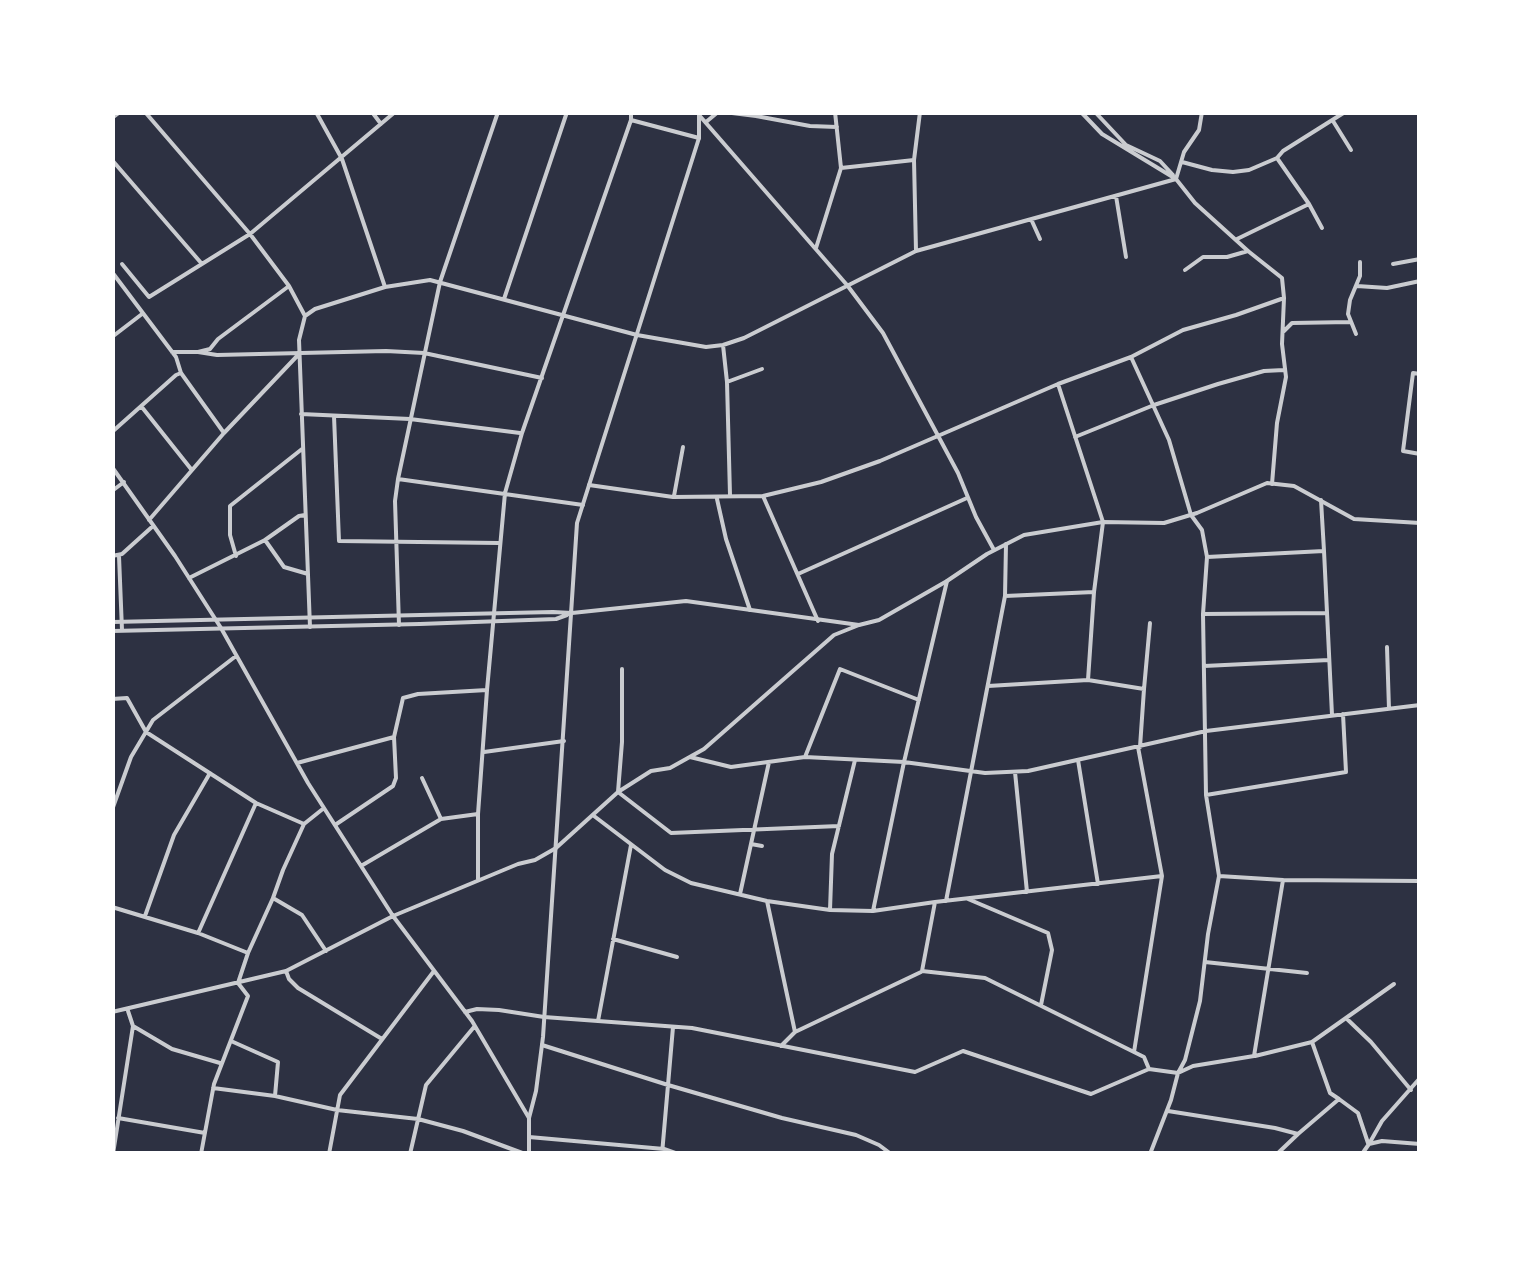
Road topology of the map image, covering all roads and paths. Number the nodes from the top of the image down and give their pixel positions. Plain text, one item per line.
1 (120, 112) edge
2 (146, 112) edge
3 (316, 112) edge
4 (372, 112) edge
5 (395, 112) edge
6 (498, 112) edge
7 (567, 112) edge
8 (721, 112) edge
9 (835, 112) edge
10 (920, 112) edge
11 (1081, 112) edge
12 (1095, 112) edge
13 (1202, 112) edge
14 (1344, 112) edge
15 (699, 114) edge
16 (631, 116) edge
17 (774, 116) edge
18 (112, 118) edge
19 (1333, 121) junction
20 (706, 122) junction
21 (381, 124) junction
22 (837, 128) junction
23 (699, 138) junction
24 (1351, 150) dead end
25 (1277, 158) junction
26 (342, 159) junction
27 (112, 160) edge
28 (914, 160) junction
29 (1182, 162) junction
30 (841, 168) junction
31 (1176, 179) junction
32 (1116, 196) junction
33 (1309, 204) junction
34 (1031, 219) junction
35 (1322, 228) dead end
36 (250, 234) junction
37 (1040, 239) dead end
38 (1235, 240) junction
39 (816, 248) junction
40 (916, 251) junction
41 (1248, 251) junction
42 (1126, 257) dead end
43 (1420, 259) edge
44 (1360, 262) dead end
45 (122, 264) dead end
46 (202, 264) junction
47 (1393, 264) dead end
48 (1185, 270) dead end
49 (112, 272) edge
50 (1420, 281) edge
51 (440, 282) junction
52 (847, 285) junction
53 (289, 286) junction
54 (1357, 286) junction
55 (385, 287) junction
56 (1284, 298) junction
57 (504, 299) junction
58 (142, 314) junction
59 (564, 315) junction
60 (304, 316) junction
61 (1350, 322) junction
62 (1282, 333) junction
63 (1356, 334) dead end
64 (637, 335) junction
65 (112, 337) edge
66 (723, 345) junction
67 (172, 352) junction
68 (198, 352) junction
69 (424, 353) junction
70 (299, 354) junction
71 (1131, 357) junction
72 (762, 368) dead end
73 (1285, 370) junction
74 (181, 374) junction
75 (1420, 374) edge
76 (542, 378) junction
77 (727, 382) junction
78 (1058, 384) junction
79 (1154, 405) junction
80 (141, 406) junction
81 (300, 414) junction
82 (334, 416) junction
83 (410, 419) junction
84 (112, 432) edge
85 (224, 433) junction
86 (522, 434) junction
87 (937, 436) junction
88 (1075, 437) junction
89 (683, 447) dead end
90 (302, 449) junction
91 (1420, 454) edge
92 (112, 467) edge
93 (192, 470) junction
94 (398, 479) junction
95 (124, 482) junction
96 (1272, 484) junction
97 (590, 485) junction
98 (112, 491) edge
99 (505, 493) junction
100 (730, 495) junction
101 (763, 496) junction
102 (674, 497) junction
103 (968, 497) junction
104 (717, 498) junction
105 (1322, 500) junction
106 (583, 505) junction
107 (305, 515) junction
108 (1191, 515) junction
109 (148, 520) junction
110 (1103, 522) junction
111 (1420, 524) edge
112 (152, 526) junction
113 (265, 540) junction
114 (397, 542) junction
115 (500, 542) junction
116 (1006, 544) junction
117 (994, 550) junction
118 (1324, 551) junction
119 (116, 556) edge
120 (236, 556) junction
121 (1207, 557) junction
122 (308, 574) junction
123 (798, 574) junction
124 (189, 578) junction
125 (947, 581) junction
126 (1094, 592) junction
127 (1005, 596) junction
128 (750, 610) junction
129 (496, 613) junction
130 (572, 613) junction
131 (1327, 613) junction
132 (1203, 614) junction
133 (399, 615) junction
134 (310, 618) junction
135 (214, 620) junction
136 (494, 621) junction
137 (818, 621) junction
138 (112, 622) edge
139 (121, 622) junction
140 (1150, 624) dead end
141 (399, 625) junction
142 (859, 625) junction
143 (310, 627) junction
144 (221, 628) junction
145 (112, 630) edge
146 (122, 630) junction
147 (1387, 647) dead end
148 (236, 656) junction
149 (1329, 660) junction
150 (1204, 666) junction
151 (622, 670) dead end
152 (1088, 680) junction
153 (988, 686) junction
154 (1144, 689) junction
155 (486, 690) junction
156 (112, 699) edge
157 (919, 700) junction
158 (1420, 705) edge
159 (1388, 708) junction
160 (1343, 714) junction
161 (1332, 715) junction
162 (146, 732) junction
163 (1206, 732) junction
164 (394, 736) junction
165 (564, 740) junction
166 (1140, 747) junction
167 (482, 752) junction
168 (690, 757) junction
169 (805, 758) junction
170 (856, 760) junction
171 (1078, 760) junction
172 (770, 762) junction
173 (904, 762) junction
174 (297, 763) junction
175 (971, 772) junction
176 (1015, 772) junction
177 (210, 773) junction
178 (422, 778) dead end
179 (618, 792) junction
180 (1206, 795) junction
181 (256, 803) junction
182 (324, 808) junction
183 (112, 810) edge
184 (478, 814) junction
185 (594, 816) junction
186 (441, 820) junction
187 (304, 824) junction
188 (335, 825) junction
189 (839, 826) junction
190 (754, 830) junction
191 (751, 844) junction
192 (631, 845) junction
193 (762, 846) dead end
194 (556, 848) junction
195 (361, 866) junction
196 (1162, 876) junction
197 (1219, 876) junction
198 (478, 880) junction
199 (1283, 880) junction
200 (1420, 880) edge
201 (1098, 884) junction
202 (1027, 892) junction
203 (740, 894) junction
204 (273, 898) junction
205 (968, 899) junction
206 (946, 901) junction
207 (767, 902) junction
208 (935, 902) junction
209 (112, 907) edge
210 (830, 910) junction
211 (873, 911) junction
212 (145, 916) junction
213 (393, 916) junction
214 (198, 933) junction
215 (613, 939) junction
216 (326, 951) junction
217 (248, 953) junction
218 (677, 957) dead end
219 (1205, 962) junction
220 (1269, 969) junction
221 (434, 971) junction
222 (286, 972) junction
223 (922, 972) junction
224 (1307, 973) dead end
225 (238, 983) junction
226 (1394, 984) dead end
227 (1041, 1005) junction
228 (127, 1009) junction
229 (112, 1012) edge
230 (465, 1012) junction
231 (544, 1017) junction
232 (1345, 1018) junction
233 (598, 1021) junction
234 (133, 1026) junction
235 (475, 1026) junction
236 (672, 1027) junction
237 (795, 1032) junction
238 (382, 1039) junction
239 (230, 1040) junction
240 (1312, 1042) junction
241 (542, 1046) junction
242 (781, 1046) junction
243 (1134, 1052) junction
244 (1254, 1056) junction
245 (221, 1063) junction
246 (1149, 1069) junction
247 (1178, 1074) junction
248 (1420, 1078) edge
249 (668, 1085) junction
250 (213, 1088) junction
251 (1410, 1090) junction
252 (276, 1096) junction
253 (1340, 1099) junction
254 (337, 1110) junction
255 (1167, 1110) junction
256 (118, 1118) junction
257 (529, 1118) junction
258 (418, 1120) junction
259 (205, 1133) junction
260 (1298, 1134) junction
261 (528, 1137) junction
262 (1369, 1144) junction
263 (1420, 1144) edge
264 (663, 1151) edge
265 (112, 1154) edge
266 (201, 1154) edge
267 (329, 1154) edge
268 (410, 1154) edge
269 (527, 1154) edge
270 (678, 1154) edge
271 (891, 1154) edge
272 (1150, 1154) edge
273 (1277, 1154) edge
274 (1362, 1154) edge

1 - 18 street
2 - 36 street
3 - 26 street
4 - 21 street
5 - 21 street
6 - 51 street
7 - 57 street
8 - 17 street
8 - 20 street
9 - 22 street
10 - 28 street
11 - 31 street
12 - 31 street
13 - 29 street
14 - 19 street
15 - 20 street
15 - 23 street
16 - 23 street
16 - 59 street
17 - 22 street
19 - 24 street
19 - 25 street
20 - 39 street
21 - 26 street
22 - 30 street
23 - 64 street
25 - 29 street
25 - 33 street
26 - 36 street
26 - 55 street
27 - 46 street
28 - 30 street
28 - 40 street
29 - 31 street
30 - 39 street
31 - 32 street
31 - 38 street
32 - 34 street
32 - 42 street
33 - 35 street
33 - 38 street
34 - 37 street
34 - 40 street
36 - 46 street
36 - 53 street
38 - 41 street
39 - 52 street
40 - 52 street
41 - 48 street
41 - 56 street
43 - 47 street
44 - 54 street
45 - 46 street
49 - 58 street
50 - 54 street
51 - 55 street
51 - 57 street
51 - 69 street
52 - 66 street
52 - 87 street
53 - 60 street
53 - 68 street
54 - 61 street
55 - 60 street
56 - 62 street
56 - 71 street
57 - 59 street
58 - 65 street
58 - 67 street
59 - 64 street
59 - 76 street
60 - 70 street
61 - 62 street
61 - 63 street
62 - 73 street
64 - 66 street
64 - 97 street
66 - 77 street
67 - 68 street
67 - 74 street
68 - 70 street
69 - 70 street
69 - 76 street
69 - 83 street
70 - 81 street
70 - 85 street
71 - 78 street
71 - 79 street
72 - 77 street
73 - 79 street
73 - 96 street
74 - 80 street
74 - 85 street
75 - 91 street
76 - 86 street
77 - 100 street
78 - 87 street
78 - 88 street
79 - 88 street
79 - 108 street
80 - 84 street
80 - 93 street
81 - 82 street
81 - 90 street
82 - 83 street
82 - 114 street
83 - 86 street
83 - 94 street
85 - 93 street
86 - 99 street
87 - 101 street
87 - 103 street
88 - 110 street
89 - 102 street
90 - 107 street
90 - 120 street
92 - 95 street
93 - 109 street
94 - 99 street
94 - 114 street
95 - 98 street
95 - 109 street
96 - 105 street
96 - 108 street
97 - 102 street
97 - 106 street
99 - 106 street
99 - 115 street
100 - 101 street
100 - 104 street
101 - 123 street
102 - 104 street
103 - 117 street
103 - 123 street
104 - 128 street
105 - 111 street
105 - 118 street
106 - 130 street
107 - 113 street
107 - 122 street
108 - 110 street
108 - 121 street
109 - 112 street
110 - 116 street
110 - 126 street
112 - 119 street
112 - 124 street
113 - 120 street
113 - 122 street
114 - 115 street
114 - 133 street
115 - 129 street
116 - 117 street
116 - 127 street
117 - 125 street
118 - 121 street
118 - 131 street
119 - 139 street
120 - 124 street
121 - 132 street
122 - 134 street
123 - 137 street
124 - 135 street
125 - 142 street
125 - 157 street
126 - 127 street
126 - 152 street
127 - 153 street
128 - 130 street
128 - 137 street
129 - 130 street
129 - 133 street
129 - 136 street
130 - 136 street
130 - 165 street
131 - 132 street
131 - 149 street
132 - 150 street
133 - 134 street
133 - 141 street
134 - 135 street
134 - 143 street
135 - 139 street
135 - 144 street
136 - 141 street
136 - 155 street
137 - 142 street
138 - 139 street
139 - 146 street
140 - 154 street
141 - 143 street
142 - 168 street
143 - 144 street
144 - 146 street
144 - 148 street
145 - 146 street
147 - 159 street
148 - 162 street
148 - 174 street
149 - 150 street
149 - 161 street
150 - 163 street
151 - 179 street
152 - 153 street
152 - 154 street
153 - 175 street
154 - 166 street
155 - 164 street
155 - 167 street
156 - 162 street
157 - 169 street
157 - 173 street
158 - 159 street
159 - 160 street
160 - 161 street
160 - 180 street
161 - 163 street
162 - 177 street
162 - 183 street
163 - 166 street
163 - 180 street
164 - 174 street
164 - 188 street
165 - 167 street
165 - 194 street
166 - 171 street
166 - 196 street
167 - 184 street
168 - 172 street
168 - 179 street
169 - 170 street
169 - 172 street
170 - 173 street
170 - 189 street
171 - 176 street
171 - 201 street
172 - 190 street
173 - 175 street
173 - 211 street
174 - 182 street
175 - 176 street
175 - 206 street
176 - 202 street
177 - 181 street
177 - 212 street
178 - 186 street
179 - 185 street
179 - 190 street
180 - 197 street
181 - 187 street
181 - 214 street
182 - 187 street
182 - 188 street
184 - 186 street
184 - 198 street
185 - 192 street
185 - 194 street
186 - 195 street
187 - 204 street
188 - 195 street
189 - 190 street
189 - 210 street
190 - 191 street
191 - 193 street
191 - 203 street
192 - 203 street
192 - 215 street
194 - 198 street
194 - 231 street
195 - 213 street
196 - 201 street
196 - 243 street
197 - 199 street
197 - 219 street
198 - 213 street
199 - 200 street
199 - 220 street
201 - 202 street
202 - 205 street
203 - 207 street
204 - 216 street
204 - 217 street
205 - 206 street
205 - 227 street
206 - 208 street
207 - 210 street
207 - 237 street
208 - 211 street
208 - 223 street
209 - 212 street
210 - 211 street
212 - 214 street
213 - 216 street
213 - 221 street
214 - 217 street
215 - 218 street
215 - 233 street
216 - 222 street
217 - 225 street
219 - 220 street
219 - 247 street
220 - 224 street
220 - 244 street
221 - 230 street
221 - 238 street
222 - 225 street
222 - 238 street
223 - 227 street
223 - 237 street
225 - 228 street
225 - 239 street
226 - 232 street
227 - 243 street
228 - 229 street
228 - 234 street
230 - 231 street
230 - 235 street
231 - 233 street
231 - 241 street
232 - 240 street
232 - 251 street
233 - 236 street
234 - 245 street
234 - 256 street
235 - 257 street
235 - 258 street
236 - 242 street
236 - 249 street
237 - 242 street
238 - 254 street
239 - 245 street
239 - 252 street
240 - 244 street
240 - 253 street
241 - 249 street
241 - 257 street
242 - 246 street
243 - 246 street
244 - 247 street
245 - 250 street
246 - 247 street
247 - 255 street
248 - 251 street
249 - 264 street
249 - 271 street
250 - 252 street
250 - 259 street
251 - 262 street
252 - 254 street
253 - 260 street
253 - 262 street
254 - 258 street
254 - 267 street
255 - 260 street
255 - 272 street
256 - 259 street
256 - 265 street
257 - 261 street
258 - 268 street
258 - 269 street
259 - 266 street
260 - 273 street
261 - 264 street
261 - 269 street
262 - 263 street
262 - 274 street
264 - 270 street

